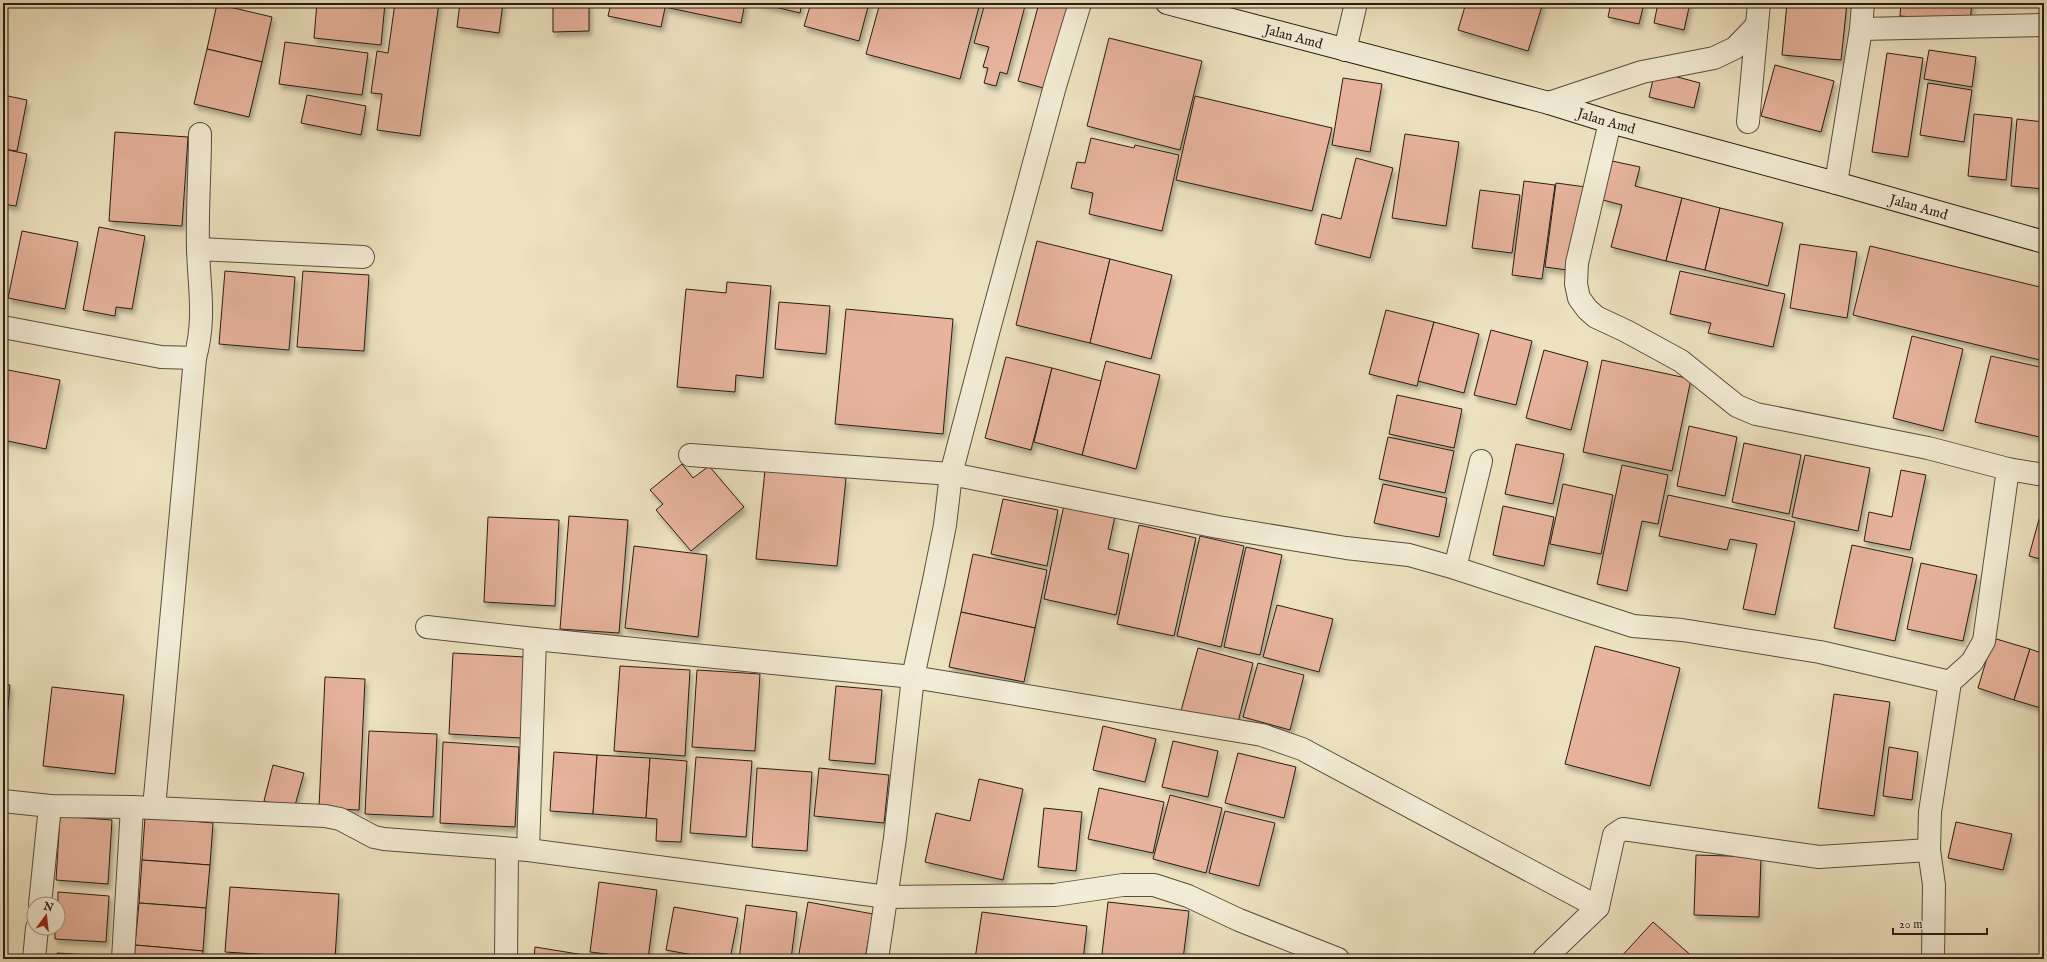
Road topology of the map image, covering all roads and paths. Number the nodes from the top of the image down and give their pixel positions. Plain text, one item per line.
1 (1080, 3) edge
2 (1167, 3) edge
3 (1356, 3) edge
4 (1759, 3) edge
5 (1863, 3) edge
6 (1757, 25) junction
7 (2044, 25) edge
8 (1861, 29) junction
9 (1345, 50) junction
10 (1549, 103) junction
11 (1610, 122) junction
12 (1748, 122) dead end
13 (200, 134) dead end
14 (1836, 183) junction
15 (2044, 242) edge
16 (198, 249) junction
17 (363, 257) dead end
18 (3, 326) edge
19 (195, 358) junction
20 (690, 455) dead end
21 (1481, 461) dead end
22 (2008, 469) junction
23 (952, 474) junction
24 (2044, 475) edge
25 (1455, 568) junction
26 (427, 626) dead end
27 (535, 639) junction
28 (913, 677) junction
29 (1950, 682) junction
30 (3, 801) edge
31 (50, 806) junction
32 (132, 808) junction
33 (154, 808) junction
34 (517, 850) junction
35 (1929, 850) junction
36 (41, 896) edge
37 (887, 897) junction
38 (1598, 907) junction
39 (36, 936) edge
40 (34, 959) edge
41 (123, 959) edge
42 (506, 959) edge
43 (877, 959) edge
44 (1338, 959) edge
45 (1544, 959) edge
46 (1933, 959) edge

1 - 23 street
2 - 9 street, Jalan Amd
3 - 9 street
4 - 6 street
5 - 8 street
6 - 10 street
6 - 12 street
7 - 8 street
8 - 14 street
9 - 10 street, Jalan Amd
10 - 11 street, Jalan Amd
11 - 14 street, Jalan Amd
11 - 22 street
13 - 16 street
14 - 15 street, Jalan Amd
16 - 17 street
16 - 19 street
18 - 19 street
19 - 33 street
20 - 23 street
21 - 25 street
22 - 24 street
22 - 29 street
23 - 25 street
23 - 28 street
25 - 29 street
26 - 27 street
27 - 28 street
27 - 34 street
28 - 37 street
28 - 38 street
29 - 35 street
30 - 31 street
31 - 32 street
31 - 36 street
32 - 33 street
32 - 41 street
33 - 34 street
34 - 37 street
34 - 42 street
35 - 38 street
35 - 46 street
37 - 43 street
37 - 44 street
38 - 45 street
39 - 40 street

